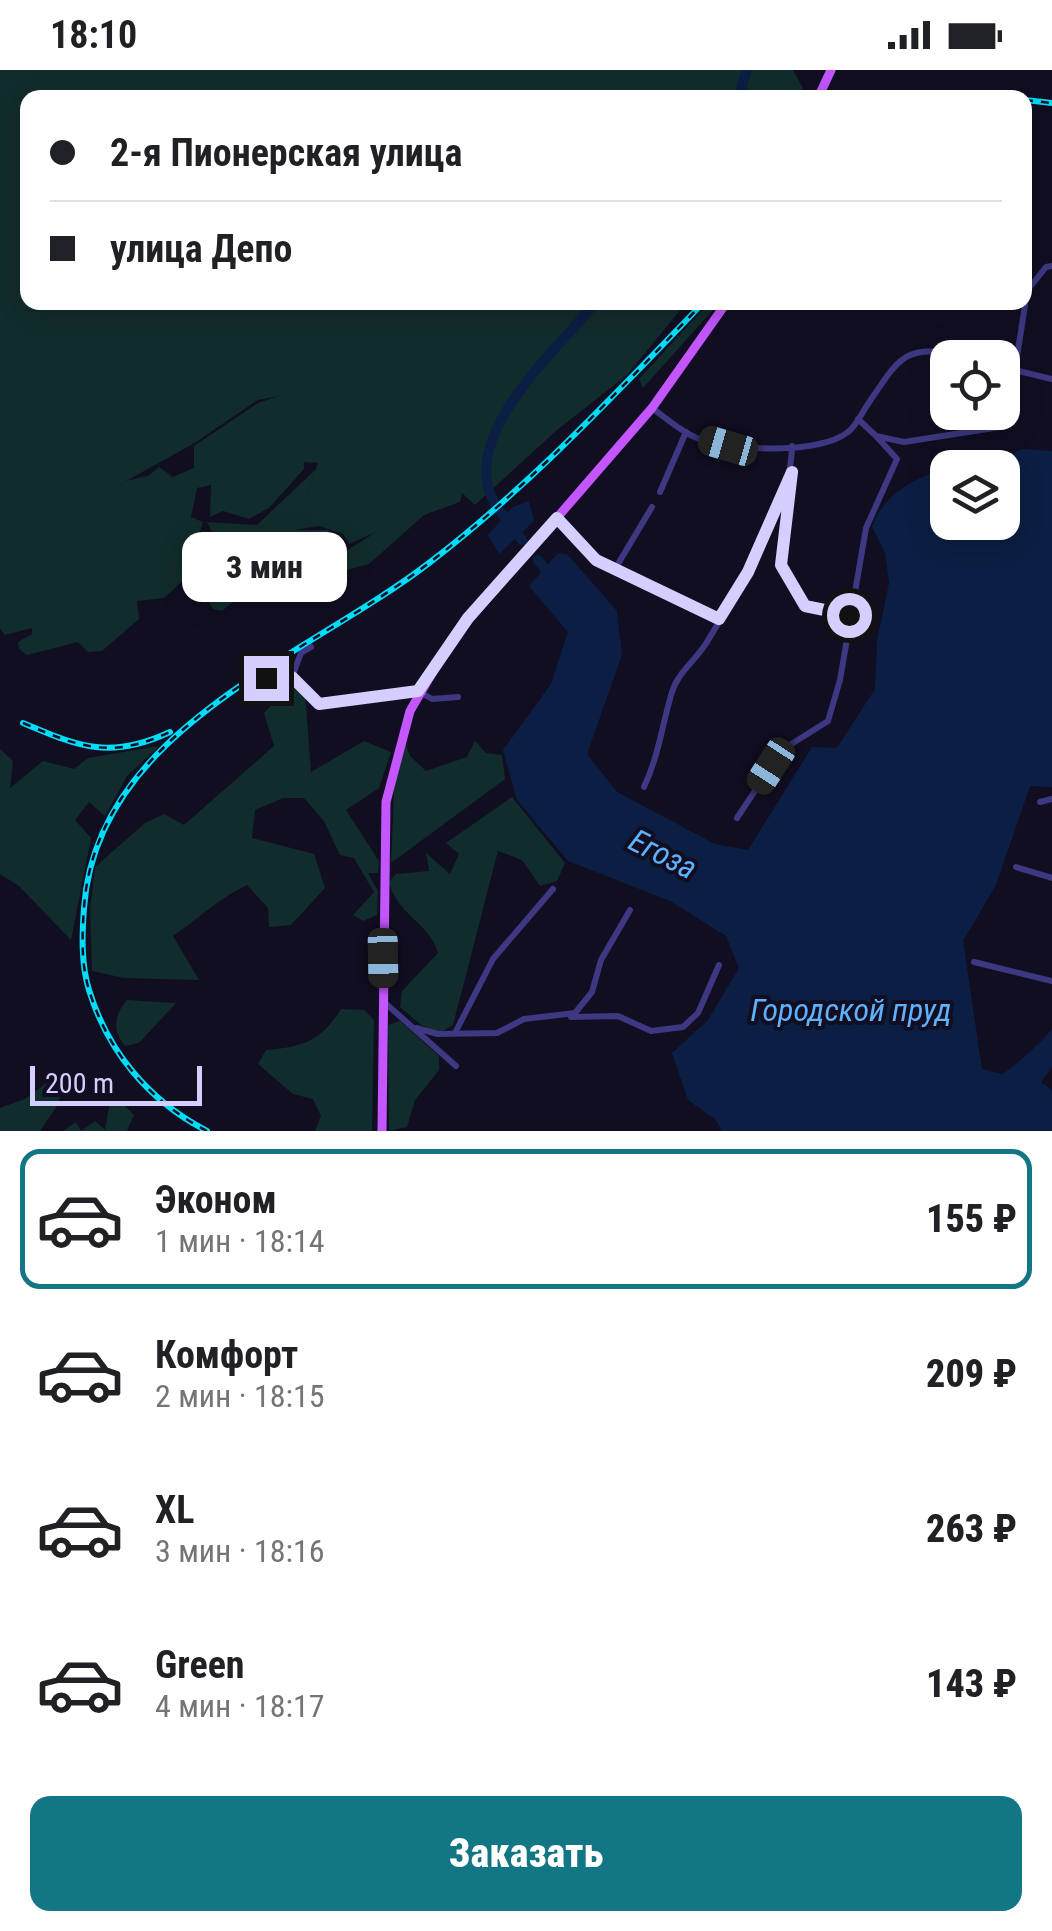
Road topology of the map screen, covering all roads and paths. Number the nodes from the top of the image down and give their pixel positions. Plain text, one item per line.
1 (1052, 266) edge
2 (1032, 284) edge
3 (721, 310) edge
4 (1023, 310) edge
5 (1019, 340) edge
6 (930, 348) edge
7 (1020, 371) edge
8 (1052, 379) edge
9 (652, 408) junction
10 (858, 419) junction
11 (981, 430) edge
12 (686, 432) junction
13 (876, 436) junction
14 (792, 446) junction
15 (792, 472) junction
16 (660, 492) dead end
17 (652, 506) dead end
18 (557, 518) junction
19 (616, 569) junction
20 (849, 615) junction
21 (719, 619) junction
22 (311, 647) dead end
23 (292, 677) junction
24 (266, 678) dead end
25 (418, 691) junction
26 (458, 698) dead end
27 (644, 787) dead end
28 (1052, 799) edge
29 (1040, 802) dead end
30 (737, 818) dead end
31 (1016, 867) dead end
32 (1052, 878) edge
33 (553, 889) dead end
34 (630, 910) dead end
35 (974, 962) dead end
36 (720, 964) dead end
37 (1052, 982) edge
38 (384, 1001) junction
39 (565, 1016) junction
40 (416, 1028) junction
41 (456, 1032) junction
42 (456, 1066) dead end
43 (382, 1131) edge

1 - 2 street
3 - 9 main road
4 - 5 street
6 - 10 street
7 - 8 street
9 - 12 street
9 - 18 main road
10 - 13 street
10 - 14 street
11 - 13 street
12 - 14 street
12 - 16 street
13 - 20 street
14 - 15 street
15 - 20 street
15 - 21 street
17 - 19 street
18 - 19 street
18 - 25 main road
19 - 21 street
20 - 30 street
21 - 27 street
22 - 23 street
23 - 24 street
23 - 25 street
25 - 26 street
25 - 38 main road
28 - 29 street
31 - 32 street
33 - 41 street
34 - 39 street
35 - 37 street
36 - 39 street
38 - 40 street
38 - 43 main road
39 - 41 street
40 - 41 street
40 - 42 street

